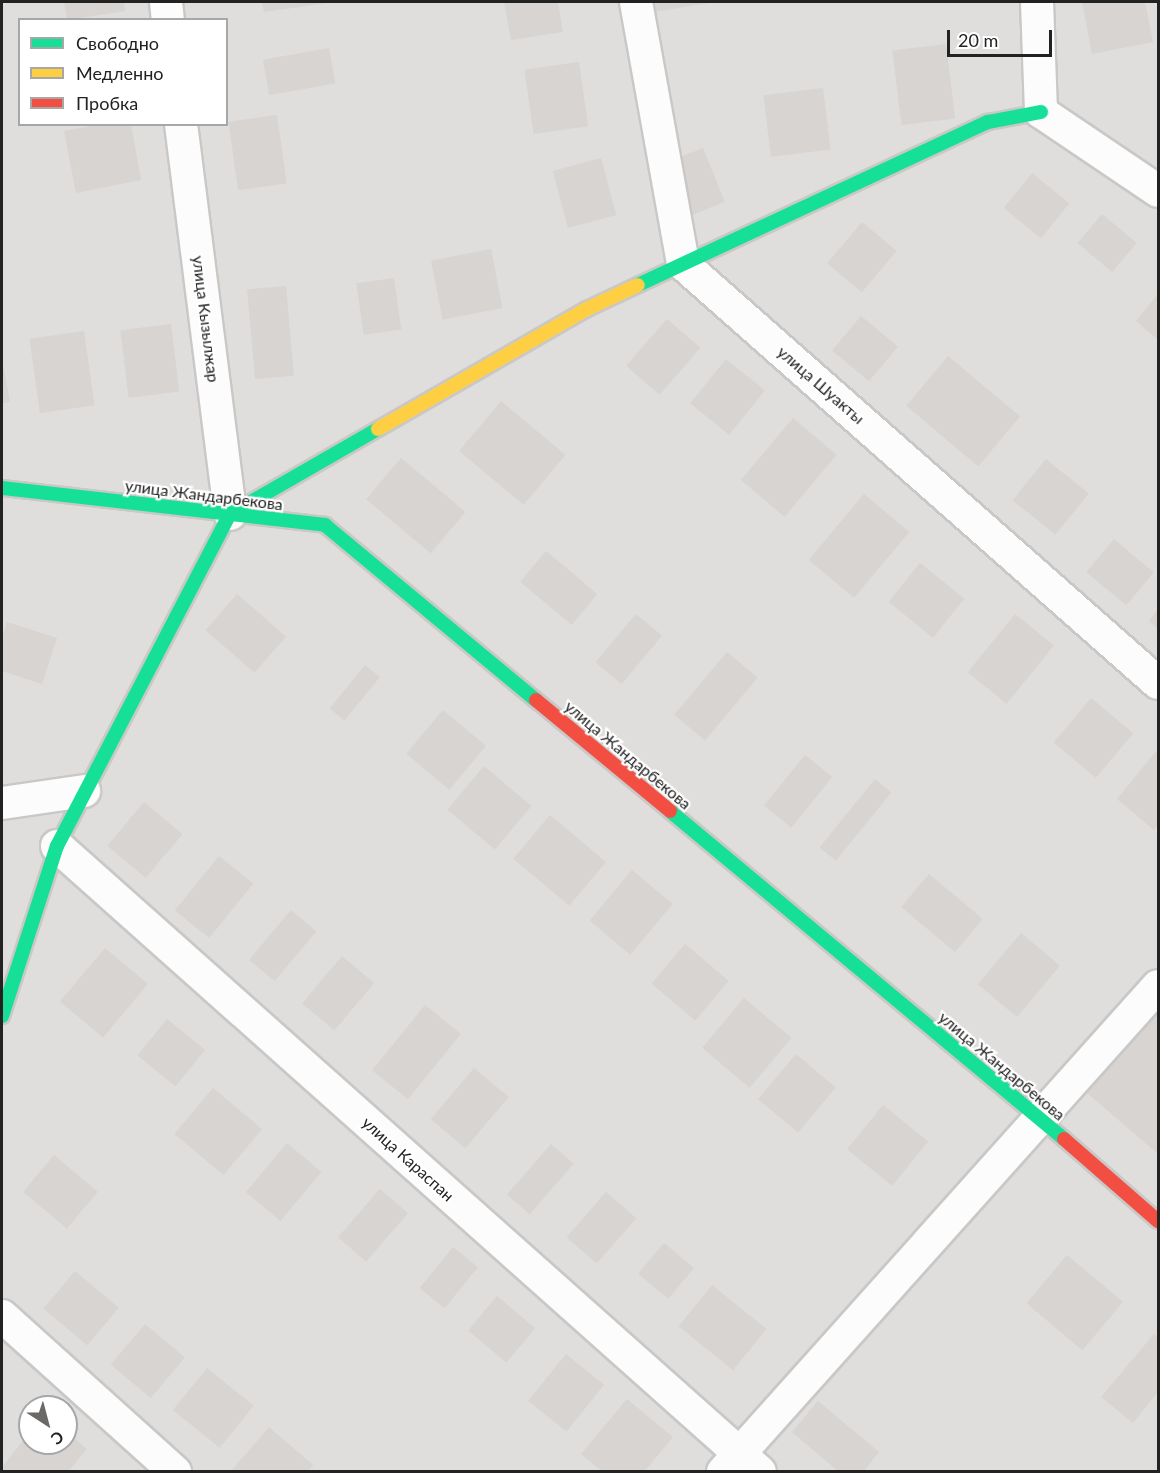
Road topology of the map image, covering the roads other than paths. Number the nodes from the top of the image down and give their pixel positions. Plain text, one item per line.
1 (166, 2) edge
2 (636, 2) edge
3 (1037, 2) edge
4 (168, 18) edge
5 (1041, 112) junction
6 (181, 126) edge
7 (1158, 191) edge
8 (683, 264) junction
9 (2, 488) edge
10 (230, 514) junction
11 (1158, 683) edge
12 (84, 791) junction
13 (2, 803) edge
14 (57, 846) junction
15 (1158, 986) edge
16 (2, 1016) edge
17 (1040, 1118) junction
18 (1158, 1221) edge
19 (2, 1316) edge
20 (741, 1466) edge
21 (175, 1472) edge

1 - 4 street
2 - 8 street
3 - 5 street
5 - 7 street
5 - 8 street
6 - 10 street, улица Кызылжар
8 - 10 street
8 - 11 street, улица Шуакты
9 - 10 street, улица Жандарбекова
10 - 12 street
10 - 17 street, улица Жандарбекова
12 - 13 street
12 - 14 street
14 - 16 street
14 - 20 street, улица Караспан
15 - 17 street
17 - 18 street, улица Жандарбекова
17 - 20 street
19 - 21 street

